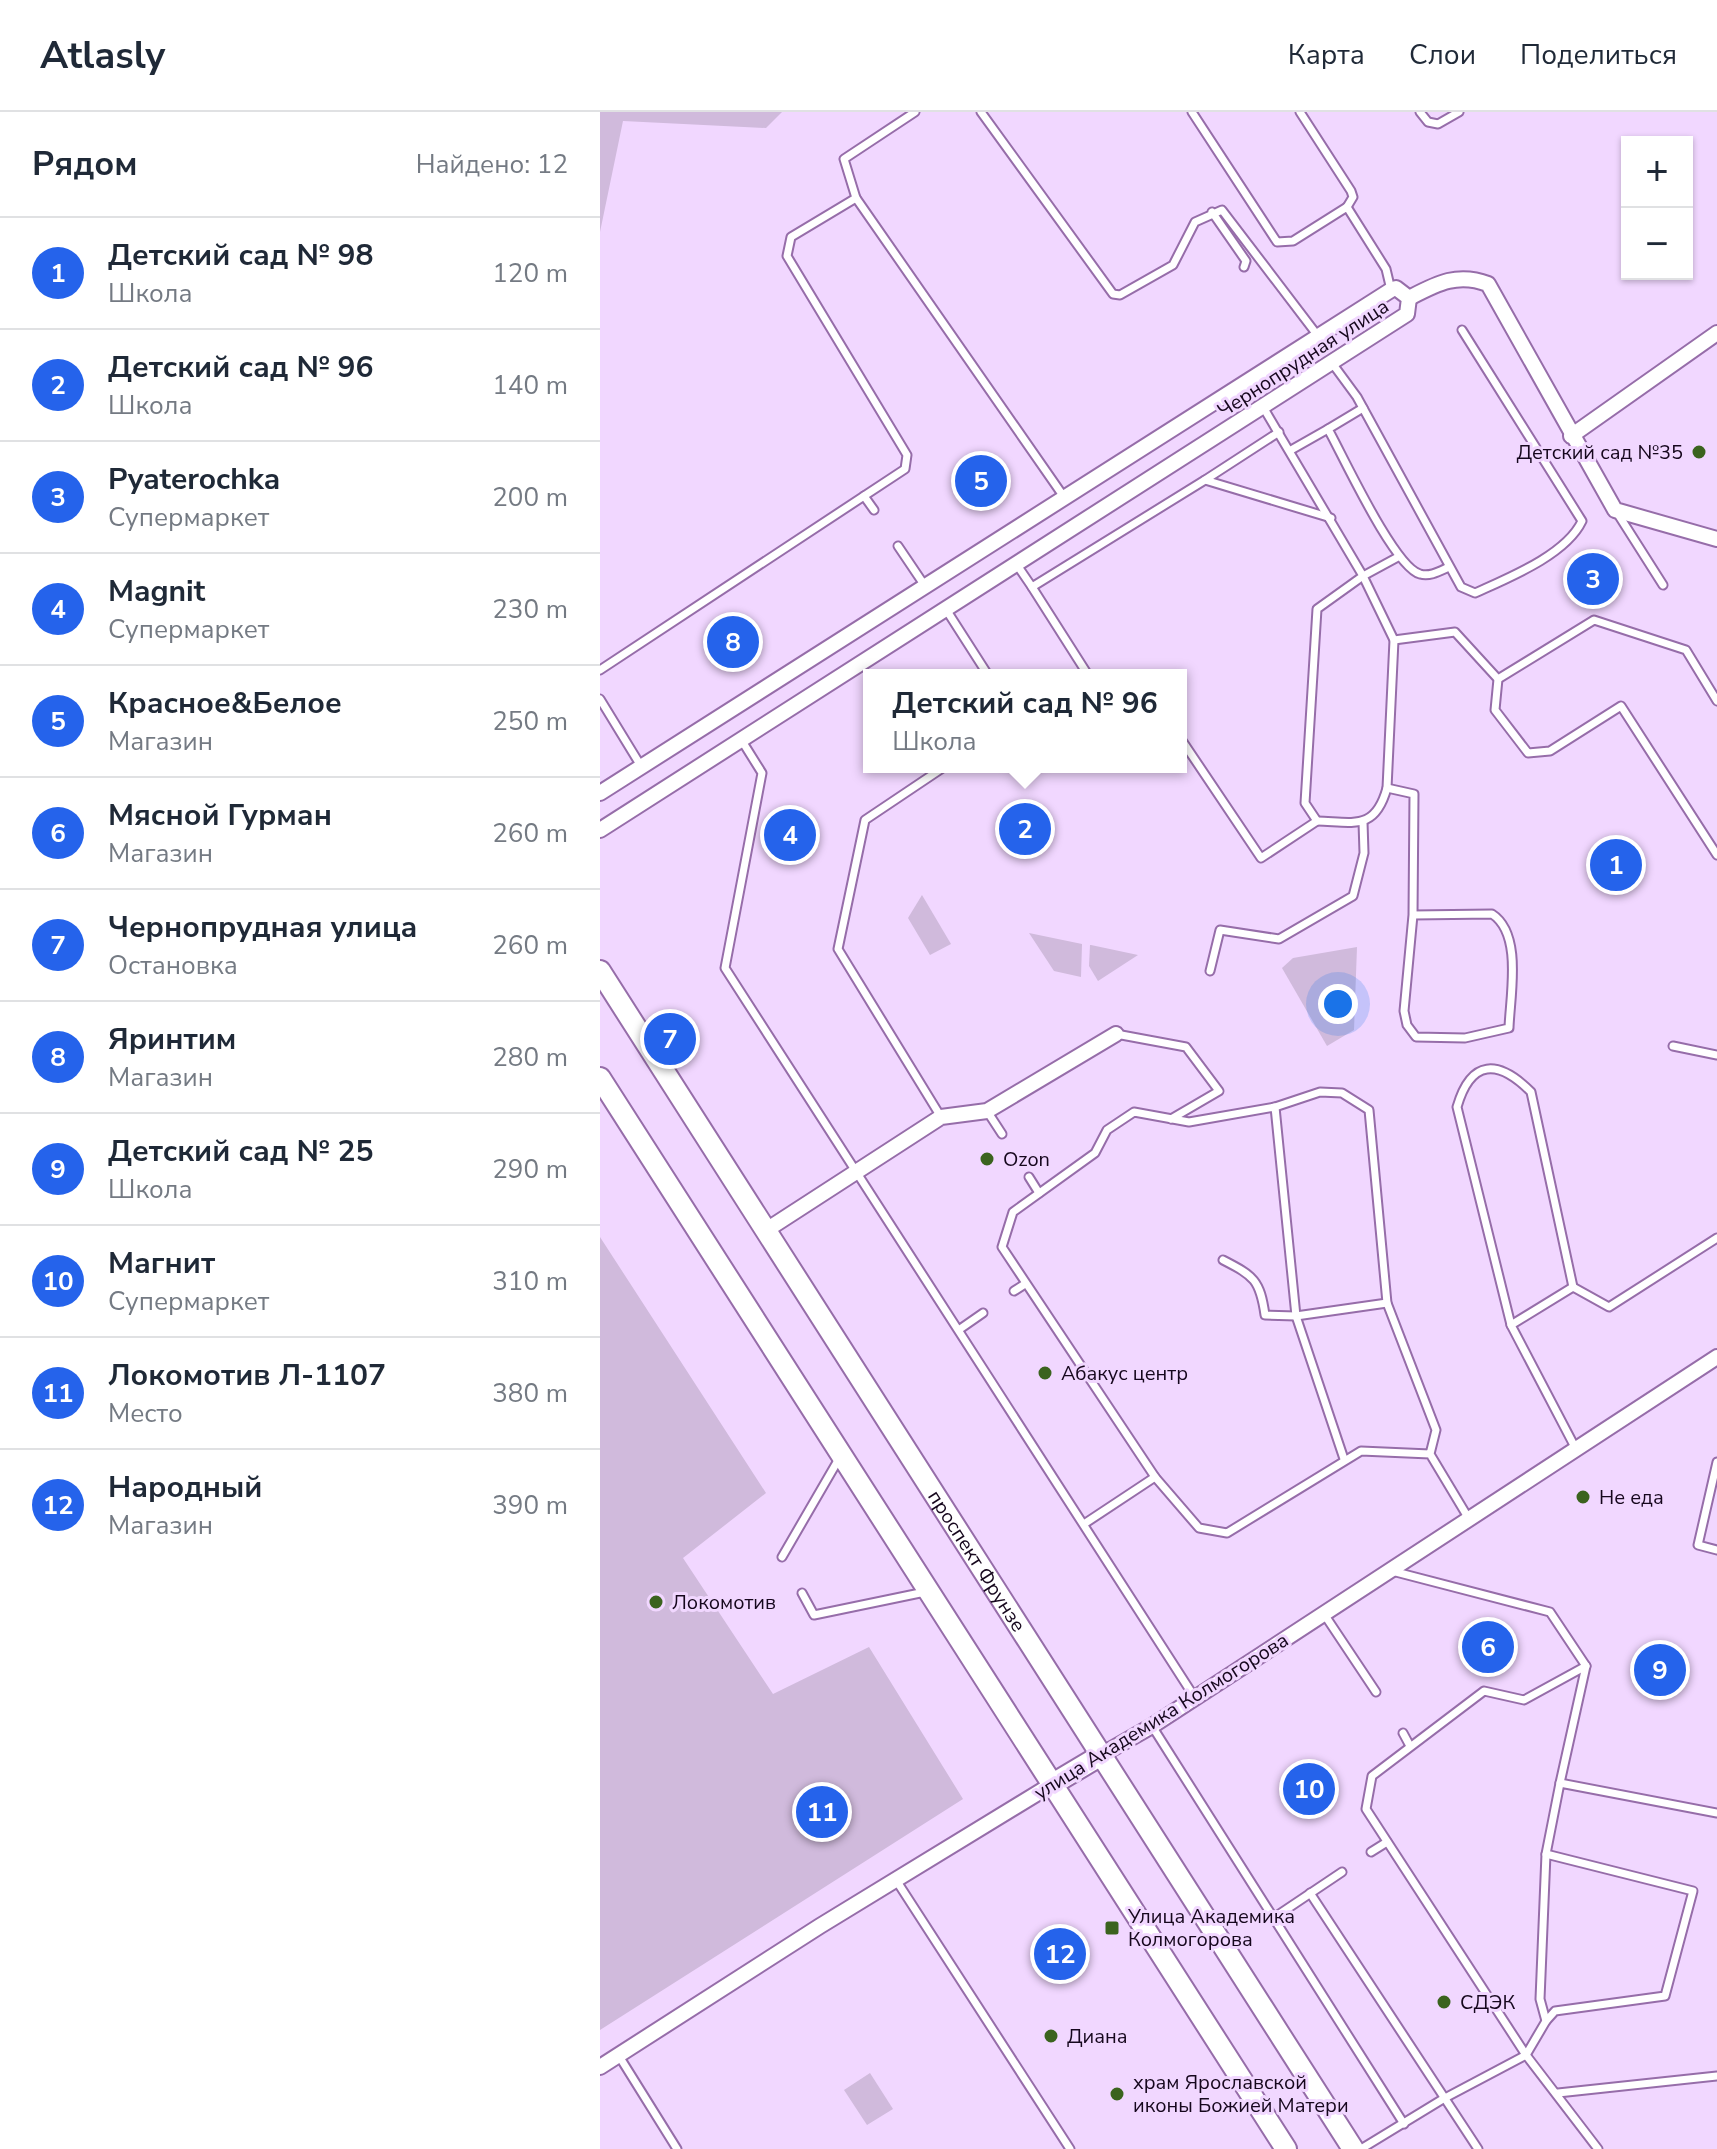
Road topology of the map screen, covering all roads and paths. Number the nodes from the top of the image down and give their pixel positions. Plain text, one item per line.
1 (915, 112) edge
2 (981, 112) edge
3 (1192, 112) edge
4 (1300, 112) edge
5 (1420, 112) edge
6 (1459, 112) edge
7 (856, 198) junction
8 (1347, 207) junction
9 (1212, 212) junction
10 (1244, 267) dead end
11 (1391, 290) junction
12 (1409, 298) junction
13 (1462, 330) dead end
14 (1717, 333) edge
15 (1318, 336) junction
16 (1332, 363) junction
17 (1263, 407) junction
18 (1363, 408) junction
19 (1328, 429) junction
20 (1279, 432) junction
21 (1571, 436) junction
22 (1291, 450) junction
23 (1205, 480) junction
24 (864, 496) junction
25 (1064, 497) junction
26 (874, 510) dead end
27 (1615, 510) junction
28 (1332, 518) junction
29 (1717, 539) edge
30 (898, 546) dead end
31 (1398, 557) junction
32 (1017, 565) junction
33 (1449, 567) junction
34 (1363, 576) junction
35 (1663, 585) dead end
36 (925, 586) junction
37 (1032, 587) junction
38 (947, 611) junction
39 (1394, 640) junction
40 (984, 669) edge
41 (1084, 669) edge
42 (600, 670) edge
43 (1498, 679) junction
44 (600, 699) edge
45 (1717, 701) edge
46 (742, 741) junction
47 (1187, 748) edge
48 (642, 767) junction
49 (935, 773) edge
50 (1387, 788) junction
51 (600, 793) edge
52 (1317, 821) junction
53 (1363, 822) junction
54 (600, 830) edge
55 (1716, 851) edge
56 (1413, 915) junction
57 (600, 971) edge
58 (1210, 971) dead end
59 (1116, 1034) joint
60 (1673, 1046) dead end
61 (1717, 1055) edge
62 (600, 1078) edge
63 (1275, 1107) junction
64 (987, 1111) junction
65 (941, 1117) junction
66 (1171, 1119) junction
67 (1002, 1134) dead end
68 (857, 1171) junction
69 (1029, 1177) dead end
70 (1039, 1193) junction
71 (768, 1229) junction
72 (1717, 1238) edge
73 (1223, 1260) dead end
74 (1025, 1284) junction
75 (1573, 1287) junction
76 (1014, 1291) dead end
77 (1387, 1303) junction
78 (983, 1313) dead end
79 (1296, 1316) junction
80 (1511, 1325) junction
81 (960, 1329) junction
82 (1717, 1357) edge
83 (1576, 1449) junction
84 (1430, 1454) junction
85 (841, 1455) junction
86 (1344, 1459) junction
87 (1717, 1462) edge
88 (1155, 1477) junction
89 (1469, 1519) junction
90 (1084, 1524) junction
91 (1717, 1550) edge
92 (782, 1557) dead end
93 (1390, 1571) junction
94 (928, 1592) junction
95 (802, 1593) dead end
96 (1324, 1614) junction
97 (1586, 1666) junction
98 (1376, 1692) dead end
99 (1195, 1698) junction
100 (1152, 1726) junction
101 (1403, 1733) dead end
102 (1410, 1746) junction
103 (1103, 1754) junction
104 (1560, 1783) junction
105 (1051, 1785) junction
106 (1717, 1813) edge
107 (1387, 1842) junction
108 (1371, 1852) dead end
109 (1546, 1854) junction
110 (1342, 1872) dead end
111 (896, 1880) junction
112 (1310, 1893) junction
113 (1272, 1919) junction
114 (1546, 2021) junction
115 (619, 2055) junction
116 (1526, 2055) junction
117 (600, 2067) edge
118 (1717, 2076) edge
119 (1558, 2093) junction
120 (1443, 2099) junction
121 (1404, 2124) junction
122 (677, 2149) edge
123 (1070, 2149) edge
124 (1286, 2149) edge
125 (1353, 2149) edge
126 (1361, 2149) edge
127 (1478, 2149) edge
128 (1598, 2149) edge

1 - 7 lane
2 - 9 lane
3 - 8 lane
4 - 8 lane
5 - 6 lane
7 - 24 lane
7 - 25 lane
8 - 11 lane
9 - 10 lane
9 - 15 lane
11 - 12 street, Чернопрудная улица
11 - 15 street, Чернопрудная улица
12 - 16 street, Чернопрудная улица
12 - 21 street
13 - 33 lane
14 - 21 street
15 - 25 street, Чернопрудная улица
16 - 17 street, Чернопрудная улица
16 - 18 lane
17 - 20 lane
17 - 32 street, Чернопрудная улица
18 - 19 lane
18 - 33 lane
19 - 22 lane
19 - 31 lane
20 - 22 lane
20 - 23 lane
21 - 27 street
22 - 28 lane
23 - 28 lane
23 - 37 lane
24 - 26 lane
24 - 42 lane
25 - 36 street, Чернопрудная улица
27 - 29 street
27 - 35 lane
28 - 34 lane
30 - 36 lane
31 - 33 lane
31 - 34 lane
32 - 37 lane
32 - 38 street, Чернопрудная улица
34 - 39 lane
34 - 52 lane
36 - 48 street, Чернопрудная улица
37 - 41 lane
38 - 40 lane
38 - 46 street, Чернопрудная улица
39 - 43 lane
39 - 50 lane
43 - 45 lane
43 - 55 lane
44 - 48 lane
46 - 54 street, Чернопрудная улица
46 - 68 lane
47 - 52 lane
48 - 51 street, Чернопрудная улица
49 - 65 lane
50 - 53 lane
50 - 56 lane
52 - 53 lane
53 - 58 lane
56 - 56 lane
57 - 71 main road, проспект Фрунзе
59 - 64 street
59 - 66 lane
60 - 61 lane
62 - 85 main road
63 - 66 lane
63 - 77 lane
63 - 79 lane
64 - 65 street
64 - 67 lane
65 - 68 street
66 - 70 lane
68 - 71 street
68 - 81 lane
69 - 70 lane
70 - 74 lane
71 - 103 main road, проспект Фрунзе
72 - 75 lane
73 - 79 lane
74 - 76 lane
74 - 88 lane
75 - 80 lane
75 - 80 lane
77 - 79 lane
77 - 84 lane
78 - 81 lane
79 - 86 lane
80 - 83 lane
81 - 90 lane
82 - 83 street, улица Академика Колмогорова
83 - 89 street, улица Академика Колмогорова
84 - 86 lane
84 - 89 lane
85 - 92 lane
85 - 94 main road
86 - 88 lane
87 - 91 lane
88 - 90 lane
89 - 93 street, улица Академика Колмогорова
90 - 99 lane
93 - 96 street, улица Академика Колмогорова
93 - 97 lane
94 - 95 lane
94 - 105 main road
96 - 98 lane
96 - 99 street, улица Академика Колмогорова
97 - 102 lane
97 - 104 lane
99 - 100 street, улица Академика Колмогорова
100 - 103 street, улица Академика Колмогорова
100 - 113 lane
101 - 102 lane
102 - 107 lane
103 - 105 main road, улица Академика Колмогорова
103 - 125 main road, проспект Фрунзе
104 - 106 lane
104 - 109 lane
105 - 111 street, улица Академика Колмогорова
105 - 124 main road
107 - 108 lane
107 - 116 lane
109 - 114 lane
109 - 114 lane
110 - 112 lane
111 - 115 street, улица Академика Колмогорова
111 - 123 lane
112 - 113 lane
112 - 120 lane
113 - 121 lane
114 - 116 lane
115 - 117 street, улица Академика Колмогорова
115 - 122 lane
116 - 119 lane
116 - 120 lane
118 - 119 lane
119 - 128 lane
120 - 121 lane
120 - 127 lane
121 - 126 lane

